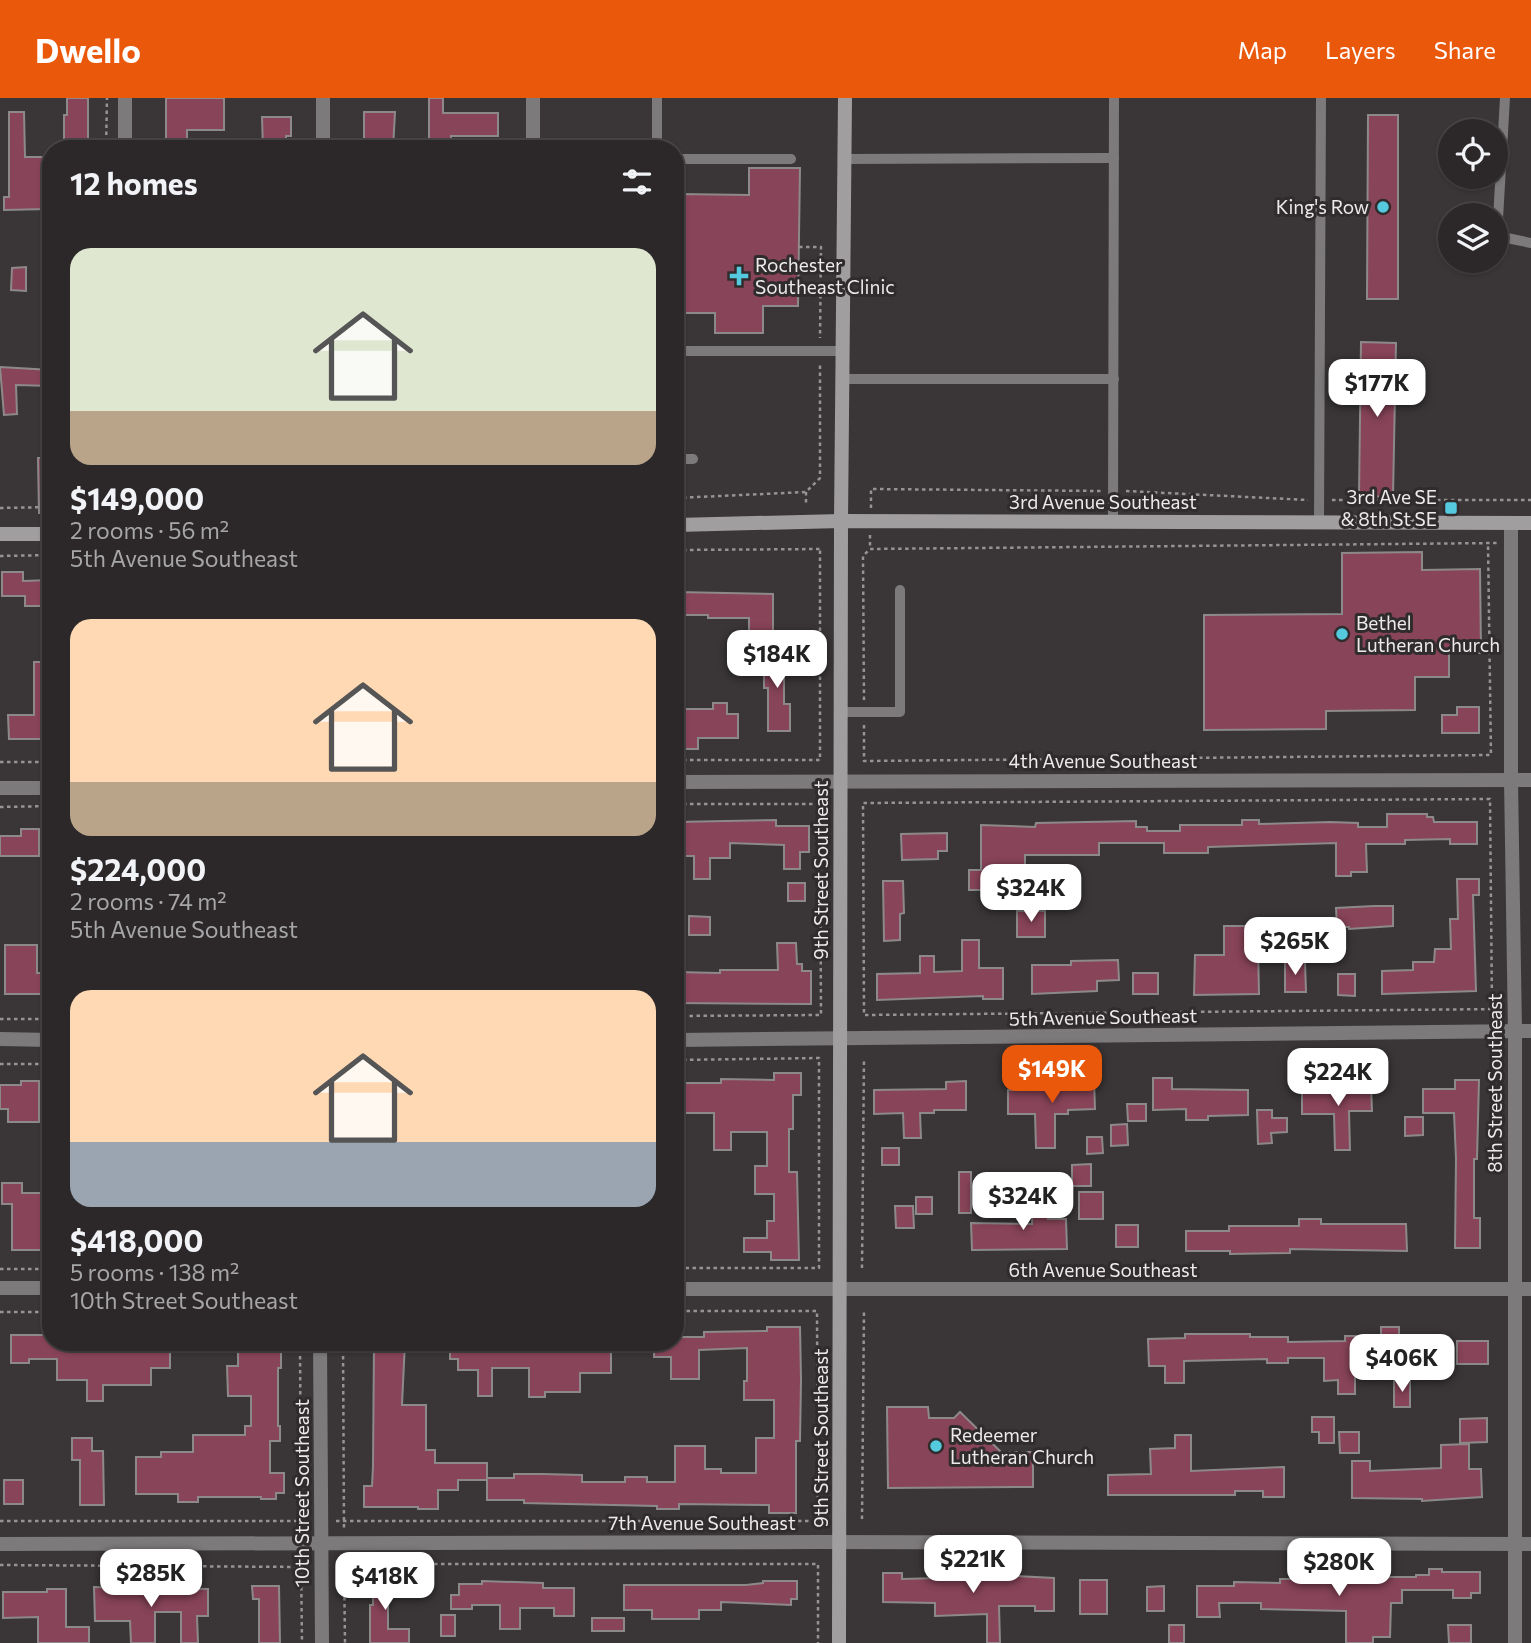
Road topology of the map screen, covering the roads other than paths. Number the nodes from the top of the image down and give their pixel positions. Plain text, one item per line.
1 (125, 98) edge
2 (323, 98) edge
3 (533, 98) edge
4 (657, 98) edge
5 (845, 98) edge
6 (1114, 98) edge
7 (1321, 98) edge
8 (1505, 98) edge
9 (125, 140) edge
10 (323, 140) edge
11 (533, 140) edge
12 (657, 140) edge
13 (1114, 158) junction
14 (684, 159) edge
15 (791, 159) dead end
16 (845, 159) junction
17 (1531, 243) edge
18 (684, 351) edge
19 (843, 351) junction
20 (1114, 379) junction
21 (843, 380) junction
22 (684, 459) edge
23 (693, 459) dead end
24 (841, 520) junction
25 (1113, 521) junction
26 (1319, 521) junction
27 (1511, 523) junction
28 (1531, 523) edge
29 (684, 525) edge
30 (0, 534) edge
31 (42, 534) edge
32 (900, 590) dead end
33 (841, 712) junction
34 (841, 780) junction
35 (1511, 780) junction
36 (1531, 780) edge
37 (684, 782) edge
38 (0, 788) edge
39 (42, 788) edge
40 (1531, 1031) edge
41 (1515, 1032) junction
42 (0, 1039) edge
43 (839, 1039) junction
44 (42, 1040) edge
45 (684, 1040) edge
46 (0, 1288) edge
47 (42, 1288) edge
48 (684, 1289) edge
49 (1531, 1289) edge
50 (839, 1290) junction
51 (1515, 1290) junction
52 (320, 1351) edge
53 (322, 1542) junction
54 (840, 1542) junction
55 (0, 1544) edge
56 (1513, 1544) junction
57 (1531, 1544) edge
58 (322, 1643) edge
59 (839, 1643) edge
60 (1515, 1643) edge

1 - 9 street
2 - 10 street
3 - 11 street
4 - 12 lane
5 - 16 street, 9th Street Southeast
6 - 13 lane
7 - 26 lane
8 - 17 lane
13 - 16 lane
13 - 20 lane
14 - 15 lane
16 - 19 street, 9th Street Southeast
18 - 19 lane
19 - 21 street, 9th Street Southeast
20 - 21 lane
20 - 25 lane
21 - 24 street, 9th Street Southeast
22 - 23 lane
24 - 25 street, 3rd Avenue Southeast
24 - 29 street, 3rd Avenue Southeast
24 - 33 street, 9th Street Southeast
25 - 26 street, 3rd Avenue Southeast
26 - 27 street, 3rd Avenue Southeast
27 - 28 street, 3rd Avenue Southeast
27 - 35 street, 8th Street Southeast
30 - 31 street
32 - 33 lane
33 - 34 street, 9th Street Southeast
34 - 35 street, 4th Avenue Southeast
34 - 37 street, 4th Avenue Southeast
34 - 43 street, 9th Street Southeast
35 - 36 street, 4th Avenue Southeast
35 - 41 street, 8th Street Southeast
38 - 39 street
40 - 41 street, 5th Avenue Southeast
41 - 43 street, 5th Avenue Southeast
41 - 51 street, 8th Street Southeast
42 - 44 street
43 - 45 street, 5th Avenue Southeast
43 - 50 street, 9th Street Southeast
46 - 47 street
48 - 50 street, 6th Avenue Southeast
49 - 51 street, 6th Avenue Southeast
50 - 51 street, 6th Avenue Southeast
50 - 54 street, 9th Street Southeast
51 - 56 street, 8th Street Southeast
52 - 53 street, 10th Street Southeast
53 - 54 street, 7th Avenue Southeast
53 - 55 street, 7th Avenue Southeast
53 - 58 street, 10th Street Southeast
54 - 56 street, 7th Avenue Southeast
54 - 59 street, 9th Street Southeast
56 - 57 street, 7th Avenue Southeast
56 - 60 street, 8th Street Southeast

